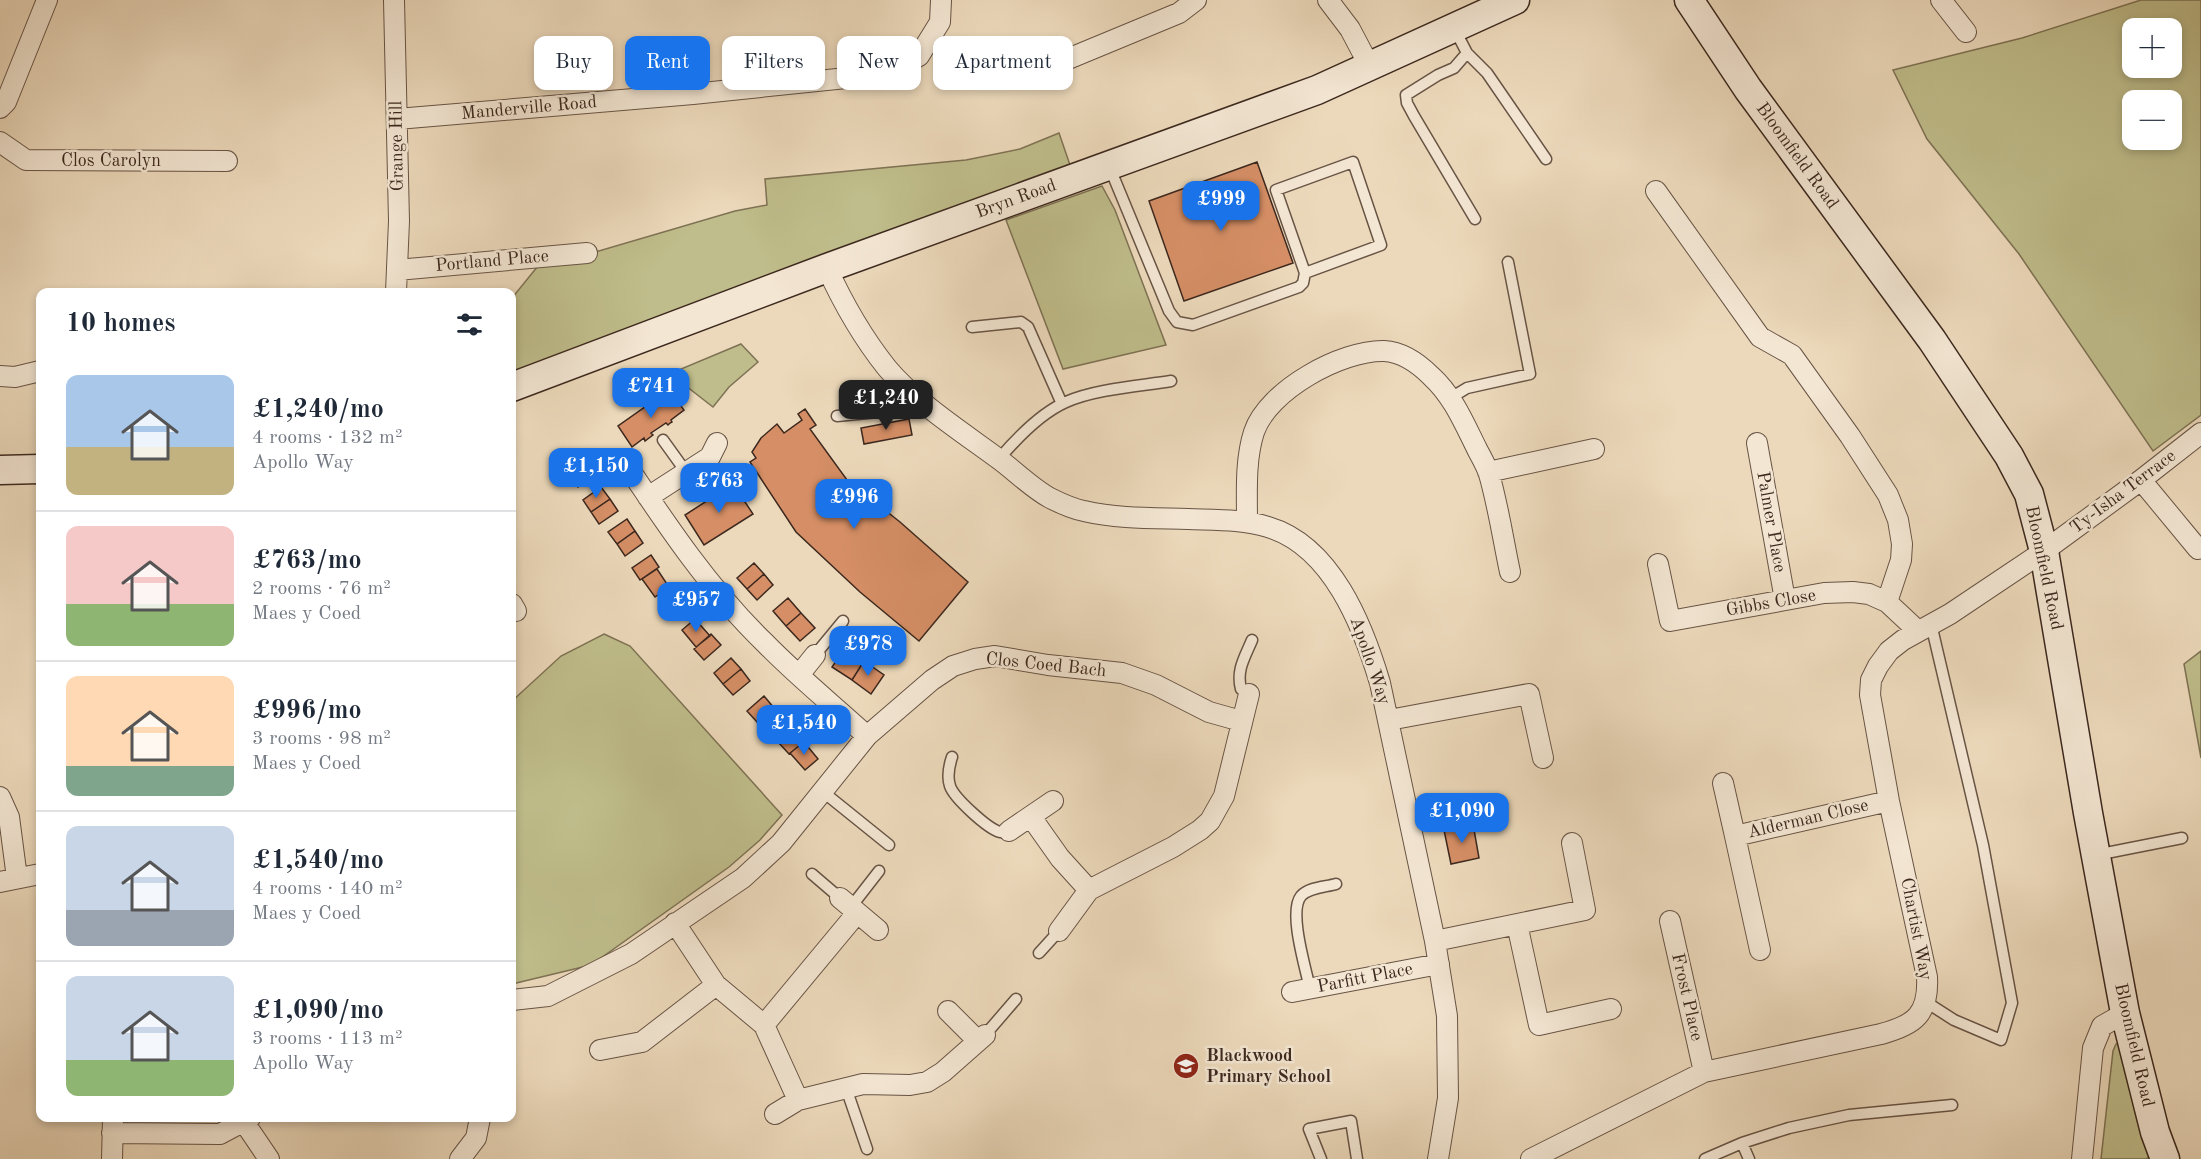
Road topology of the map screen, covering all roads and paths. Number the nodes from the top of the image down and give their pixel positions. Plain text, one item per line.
1 (47, 0) edge
2 (394, 0) edge
3 (941, 0) edge
4 (1196, 0) edge
5 (1328, 0) edge
6 (1515, 0) edge
7 (1689, 0) edge
8 (1941, 0) edge
9 (1454, 28) junction
10 (1966, 32) dead end
11 (1467, 54) junction
12 (1073, 57) edge
13 (1370, 67) junction
14 (0, 108) edge
15 (397, 119) junction
16 (0, 142) edge
17 (1546, 159) dead end
18 (226, 161) dead end
19 (1109, 166) junction
20 (1656, 191) dead end
21 (1475, 219) dead end
22 (587, 253) dead end
23 (1508, 262) dead end
24 (827, 268) junction
25 (397, 270) junction
26 (1305, 273) junction
27 (396, 288) edge
28 (972, 327) dead end
29 (36, 372) edge
30 (0, 376) edge
31 (1171, 381) dead end
32 (516, 385) edge
33 (908, 388) junction
34 (1452, 400) junction
35 (1062, 404) junction
36 (837, 416) dead end
37 (2201, 433) edge
38 (663, 440) dead end
39 (717, 442) dead end
40 (1757, 443) dead end
41 (1594, 449) dead end
42 (999, 459) junction
43 (624, 461) dead end
44 (36, 469) edge
45 (0, 470) edge
46 (686, 472) junction
47 (1488, 472) junction
48 (2141, 480) junction
49 (648, 497) junction
50 (1247, 522) junction
51 (2201, 548) edge
52 (2044, 551) junction
53 (1658, 564) dead end
54 (1510, 572) dead end
55 (1785, 600) junction
56 (1887, 602) junction
57 (843, 621) dead end
58 (1925, 627) junction
59 (1252, 640) dead end
60 (815, 655) joint
61 (799, 675) junction
62 (1249, 694) joint
63 (1389, 720) junction
64 (1241, 721) junction
65 (867, 736) junction
66 (952, 757) dead end
67 (1542, 758) dead end
68 (1723, 783) dead end
69 (822, 791) junction
70 (0, 797) edge
71 (1053, 801) dead end
72 (1889, 801) junction
73 (1031, 817) junction
74 (1009, 831) joint
75 (1735, 836) junction
76 (2182, 838) dead end
77 (1572, 843) dead end
78 (888, 845) dead end
79 (2096, 855) junction
80 (879, 871) dead end
81 (812, 874) dead end
82 (36, 875) edge
83 (9, 880) edge
84 (1336, 884) dead end
85 (1089, 890) junction
86 (849, 906) junction
87 (1670, 921) dead end
88 (675, 923) junction
89 (1517, 924) junction
90 (878, 930) dead end
91 (1059, 931) joint
92 (1435, 941) junction
93 (1760, 950) dead end
94 (1039, 953) dead end
95 (1439, 964) junction
96 (716, 985) junction
97 (1301, 990) joint
98 (1016, 999) dead end
99 (516, 1000) edge
100 (1926, 1002) junction
101 (1611, 1009) dead end
102 (948, 1011) dead end
103 (2125, 1013) junction
104 (764, 1025) junction
105 (982, 1038) junction
106 (600, 1050) dead end
107 (1704, 1072) junction
108 (846, 1088) junction
109 (798, 1100) junction
110 (1952, 1105) dead end
111 (775, 1114) dead end
112 (243, 1122) edge
113 (248, 1122) edge
114 (479, 1122) edge
115 (113, 1125) edge
116 (1742, 1143) junction
117 (867, 1149) dead end
118 (112, 1159) edge
119 (268, 1159) edge
120 (460, 1159) edge
121 (1322, 1159) edge
122 (1357, 1159) edge
123 (1438, 1159) edge
124 (1531, 1159) edge
125 (1705, 1159) edge
126 (1749, 1159) edge
127 (2082, 1159) edge
128 (2165, 1159) edge

1 - 14 street
2 - 15 street, Grange Hill
3 - 15 street, Manderville Road
4 - 12 street
5 - 13 street
6 - 9 street, Bryn Road
7 - 52 street, Bloomfield Road
8 - 10 street
9 - 11 lane
9 - 13 street, Bryn Road
11 - 17 lane
11 - 21 lane
13 - 19 street, Bryn Road
15 - 25 street, Grange Hill
16 - 18 street, Clos Carolyn
19 - 24 street, Bryn Road
19 - 26 lane
20 - 56 street
22 - 25 street, Portland Place
23 - 34 lane
24 - 32 street, Bryn Road
24 - 33 street, Apollo Way
25 - 27 street, Grange Hill
26 - 26 lane
28 - 35 lane
29 - 30 street
31 - 35 lane
33 - 36 lane
33 - 42 street, Apollo Way
34 - 47 street
34 - 50 street
35 - 42 lane
37 - 48 street, Ty-Isha Terrace
38 - 46 lane
39 - 46 street
40 - 55 street, Palmer Place
41 - 47 street
42 - 50 street, Apollo Way
43 - 49 street
44 - 45 street
46 - 49 street
47 - 54 street
48 - 51 street
48 - 52 street, Ty-Isha Terrace
49 - 61 street
50 - 63 street, Apollo Way
52 - 58 street, Chartist Way
52 - 79 street, Bloomfield Road
53 - 55 street, Gibbs Close
55 - 56 street, Gibbs Close
56 - 58 street, Gibbs Close
57 - 60 lane
58 - 72 street, Chartist Way
58 - 100 lane
59 - 62 lane
60 - 61 street
61 - 65 street
62 - 64 street
63 - 67 street
63 - 92 street, Apollo Way
64 - 65 street, Clos Coed Bach
64 - 85 street
65 - 69 street, Clos Coed Bach
66 - 74 lane
68 - 75 street
69 - 78 lane
69 - 88 street, Clos Coed Bach
70 - 83 street
71 - 73 street
72 - 75 street, Alderman Close
72 - 100 street, Chartist Way
73 - 74 street
73 - 85 street
75 - 93 street, Alderman Close
76 - 79 lane
77 - 89 street
79 - 103 street, Bloomfield Road
80 - 86 lane
81 - 86 lane
82 - 83 street
84 - 97 lane
85 - 91 street
86 - 90 street
86 - 104 street
87 - 107 street, Frost Place
88 - 96 street
88 - 99 street, Clos Coed Bach
89 - 92 street
89 - 101 street
91 - 94 lane
92 - 95 street, Apollo Way
95 - 97 street, Parfitt Place
95 - 123 street, Apollo Way
96 - 104 street
96 - 106 street
98 - 105 lane
100 - 107 street, Chartist Way
102 - 105 street
103 - 127 street
103 - 128 street, Bloomfield Road
104 - 109 street
105 - 108 street
107 - 124 street, Chartist Way
108 - 109 street
108 - 117 lane
109 - 111 street
110 - 116 lane
112 - 115 street
113 - 119 street
114 - 120 street
115 - 118 street
116 - 125 lane
116 - 126 lane
121 - 122 lane

